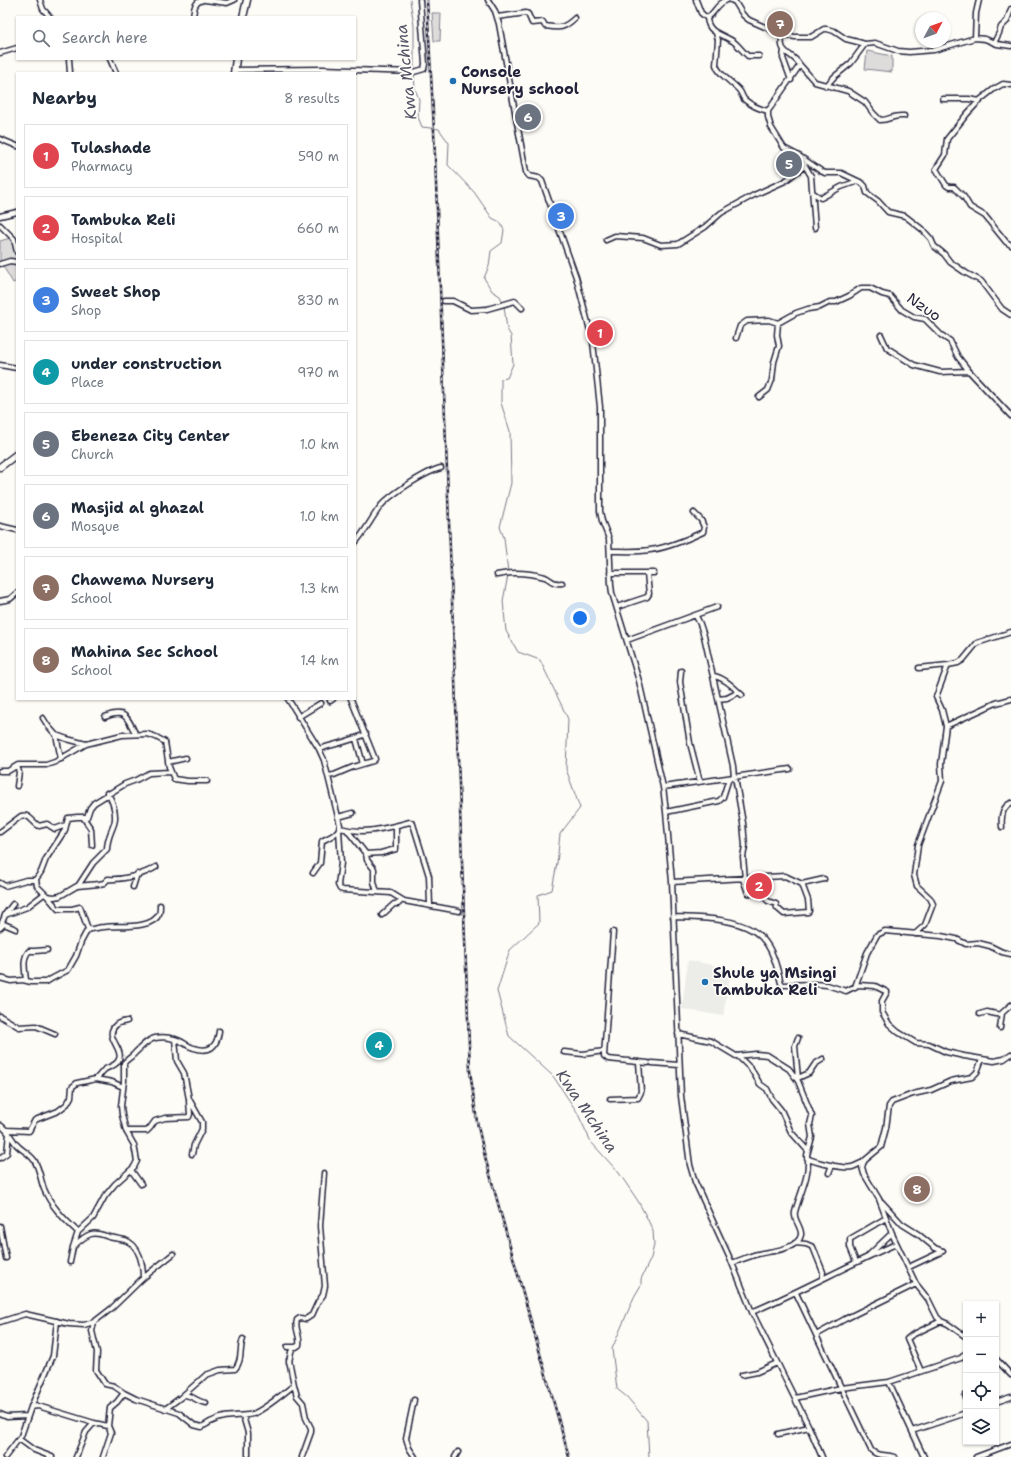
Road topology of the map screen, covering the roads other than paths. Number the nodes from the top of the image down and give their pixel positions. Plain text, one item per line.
1 (40, 0) edge
2 (204, 0) edge
3 (234, 0) edge
4 (247, 0) edge
5 (420, 0) edge
6 (488, 0) edge
7 (696, 0) edge
8 (727, 0) edge
9 (731, 0) edge
10 (979, 0) edge
11 (1011, 9) edge
12 (49, 16) edge
13 (193, 16) edge
14 (243, 16) edge
15 (497, 16) junction
16 (575, 18) dead end
17 (707, 18) junction
18 (716, 33) junction
19 (783, 35) junction
20 (975, 38) junction
21 (994, 43) junction
22 (864, 44) junction
23 (1011, 46) edge
24 (16, 48) edge
25 (784, 50) junction
26 (0, 53) edge
27 (759, 56) dead end
28 (70, 60) edge
29 (110, 60) edge
30 (236, 60) edge
31 (800, 65) junction
32 (70, 72) edge
33 (116, 72) edge
34 (234, 72) edge
35 (791, 80) junction
36 (1011, 85) edge
37 (826, 86) junction
38 (943, 99) dead end
39 (980, 101) junction
40 (768, 111) junction
41 (904, 116) dead end
42 (0, 139) edge
43 (16, 146) edge
44 (802, 158) junction
45 (805, 166) junction
46 (858, 181) junction
47 (813, 193) junction
48 (16, 212) edge
49 (0, 216) edge
50 (0, 224) edge
51 (815, 228) dead end
52 (606, 240) dead end
53 (1011, 246) edge
54 (16, 248) edge
55 (16, 262) edge
56 (0, 264) edge
57 (444, 301) dead end
58 (522, 308) dead end
59 (1011, 314) edge
60 (778, 323) junction
61 (881, 335) dead end
62 (736, 338) dead end
63 (0, 365) edge
64 (16, 368) edge
65 (969, 371) junction
66 (759, 397) dead end
67 (1011, 416) edge
68 (16, 455) edge
69 (0, 467) edge
70 (441, 468) dead end
71 (694, 513) dead end
72 (0, 526) edge
73 (16, 530) edge
74 (356, 542) edge
75 (610, 551) junction
76 (610, 573) junction
77 (647, 573) junction
78 (654, 573) dead end
79 (497, 575) dead end
80 (562, 584) dead end
81 (16, 594) edge
82 (0, 601) edge
83 (617, 607) junction
84 (717, 607) dead end
85 (696, 616) junction
86 (1011, 632) edge
87 (627, 640) junction
88 (948, 665) junction
89 (919, 668) dead end
90 (681, 671) dead end
91 (713, 676) junction
92 (718, 699) junction
93 (1011, 699) edge
94 (290, 700) edge
95 (351, 700) edge
96 (321, 703) dead end
97 (105, 717) dead end
98 (298, 717) junction
99 (43, 718) dead end
100 (946, 726) junction
101 (135, 733) junction
102 (56, 734) junction
103 (366, 734) junction
104 (356, 739) junction
105 (86, 744) junction
106 (319, 749) junction
107 (186, 758) dead end
108 (61, 759) junction
109 (168, 762) junction
110 (363, 764) junction
111 (17, 766) junction
112 (790, 769) dead end
113 (0, 771) edge
114 (168, 772) junction
115 (328, 776) junction
116 (732, 777) junction
117 (207, 781) dead end
118 (700, 782) junction
119 (18, 786) dead end
120 (663, 787) junction
121 (107, 793) junction
122 (1011, 803) edge
123 (666, 812) junction
124 (353, 813) dead end
125 (338, 816) junction
126 (83, 817) junction
127 (66, 824) junction
128 (396, 826) junction
129 (1002, 827) dead end
130 (339, 829) junction
131 (347, 830) junction
132 (0, 832) edge
133 (92, 845) dead end
134 (366, 854) junction
135 (156, 867) dead end
136 (313, 873) dead end
137 (137, 874) junction
138 (744, 879) junction
139 (824, 879) dead end
140 (36, 880) junction
141 (672, 882) junction
142 (0, 883) edge
143 (802, 884) junction
144 (78, 886) junction
145 (133, 887) dead end
146 (377, 892) junction
147 (45, 895) junction
148 (402, 900) junction
149 (13, 904) dead end
150 (160, 905) dead end
151 (430, 905) junction
152 (459, 911) dead end
153 (5, 915) junction
154 (382, 915) dead end
155 (673, 917) junction
156 (0, 928) edge
157 (16, 929) dead end
158 (88, 929) junction
159 (613, 932) dead end
160 (914, 934) junction
161 (47, 950) dead end
162 (1011, 954) edge
163 (0, 978) edge
164 (26, 980) junction
165 (855, 987) junction
166 (1011, 1005) edge
167 (980, 1014) dead end
168 (1001, 1015) junction
169 (0, 1016) edge
170 (127, 1021) dead end
171 (1000, 1028) dead end
172 (219, 1031) dead end
173 (55, 1034) dead end
174 (678, 1034) junction
175 (798, 1038) dead end
176 (175, 1039) junction
177 (604, 1051) junction
178 (564, 1052) dead end
179 (1011, 1054) edge
180 (738, 1056) junction
181 (823, 1059) dead end
182 (982, 1059) junction
183 (639, 1062) junction
184 (680, 1065) junction
185 (96, 1079) junction
186 (798, 1080) junction
187 (123, 1087) junction
188 (189, 1099) junction
189 (610, 1099) dead end
190 (0, 1125) edge
191 (8, 1131) junction
192 (126, 1131) junction
193 (808, 1151) junction
194 (192, 1154) dead end
195 (0, 1158) edge
196 (808, 1159) junction
197 (864, 1161) junction
198 (832, 1165) junction
199 (131, 1170) junction
200 (324, 1173) dead end
201 (829, 1173) dead end
202 (141, 1184) dead end
203 (879, 1199) junction
204 (886, 1218) junction
205 (0, 1226) edge
206 (78, 1232) junction
207 (892, 1233) junction
208 (795, 1243) junction
209 (896, 1244) junction
210 (73, 1247) junction
211 (173, 1254) dead end
212 (867, 1257) junction
213 (6, 1258) dead end
214 (70, 1262) dead end
215 (856, 1262) junction
216 (732, 1263) junction
217 (909, 1267) junction
218 (143, 1278) junction
219 (822, 1280) junction
220 (916, 1284) junction
221 (796, 1293) junction
222 (752, 1312) junction
223 (57, 1321) junction
224 (941, 1321) junction
225 (0, 1322) edge
226 (94, 1322) junction
227 (816, 1335) junction
228 (963, 1335) edge
229 (243, 1339) dead end
230 (288, 1347) dead end
231 (293, 1347) junction
232 (963, 1356) edge
233 (999, 1362) edge
234 (777, 1363) junction
235 (921, 1371) junction
236 (742, 1375) dead end
237 (1011, 1375) edge
238 (889, 1382) junction
239 (294, 1385) junction
240 (841, 1388) junction
241 (124, 1393) junction
242 (184, 1395) junction
243 (1011, 1397) edge
244 (795, 1398) junction
245 (414, 1400) dead end
246 (999, 1401) edge
247 (206, 1403) dead end
248 (31, 1407) junction
249 (165, 1409) junction
250 (0, 1414) edge
251 (963, 1415) edge
252 (27, 1416) junction
253 (243, 1416) junction
254 (94, 1423) junction
255 (108, 1426) junction
256 (809, 1427) junction
257 (912, 1431) junction
258 (778, 1434) dead end
259 (19, 1439) junction
260 (1011, 1444) edge
261 (458, 1452) dead end
262 (248, 1456) dead end
263 (5, 1457) edge
264 (52, 1457) edge
265 (76, 1457) edge
266 (103, 1457) edge
267 (302, 1457) edge
268 (415, 1457) edge
269 (455, 1457) edge
270 (822, 1457) edge
271 (894, 1457) edge
272 (924, 1457) edge
273 (976, 1457) edge

1 - 12 street
2 - 3 street
2 - 13 street
4 - 14 highway
5 - 34 street
6 - 15 street
7 - 17 street
8 - 17 street
9 - 19 street
10 - 20 street
11 - 21 street
15 - 16 street
15 - 75 street
17 - 18 street
18 - 27 street
18 - 40 street
19 - 22 street
19 - 25 street
20 - 21 street
20 - 22 street
21 - 23 street
22 - 37 street
24 - 26 street
25 - 31 street
25 - 35 street
28 - 32 street
29 - 33 street
30 - 34 highway
31 - 35 street
31 - 37 street
35 - 40 street
36 - 39 street
37 - 41 street
38 - 39 street
39 - 53 street
40 - 44 street
42 - 43 street
44 - 45 street
44 - 46 street
45 - 47 street
45 - 52 street
46 - 47 street
46 - 59 street
47 - 51 street
48 - 49 street
50 - 54 street
55 - 56 street
57 - 58 street
60 - 62 street
60 - 65 street, Nzuo
60 - 66 street
61 - 65 street
63 - 64 street
65 - 67 street, Nzuo
68 - 69 highway
70 - 74 street
71 - 75 street
72 - 73 street
75 - 76 street
76 - 77 street
76 - 83 street
77 - 78 street
77 - 83 street
79 - 80 street
81 - 82 street
83 - 87 street
84 - 85 street
85 - 87 street
85 - 91 street
86 - 88 street
87 - 120 street
88 - 89 street
88 - 100 street
90 - 118 street
91 - 92 street
91 - 92 street
92 - 116 street
93 - 100 street
94 - 98 street
95 - 103 street
96 - 98 street
97 - 101 street
98 - 106 street
99 - 102 street
100 - 160 street
101 - 105 street
101 - 109 street
102 - 105 street
102 - 108 street
103 - 104 street
103 - 110 street
104 - 106 street
104 - 110 street
105 - 108 street
106 - 115 street
107 - 109 street
108 - 111 street
109 - 114 street
110 - 115 street
111 - 113 street
111 - 119 street
112 - 116 street
114 - 117 street
114 - 121 street
115 - 125 street
116 - 118 street
116 - 123 street
116 - 138 street
118 - 120 street
120 - 123 street
121 - 126 street
121 - 144 street
122 - 129 street
123 - 141 street
124 - 125 street
125 - 130 street
126 - 127 street
126 - 133 street
127 - 132 street
127 - 140 street
128 - 131 street
128 - 134 street
128 - 151 street
130 - 131 street
130 - 136 street
130 - 146 street
131 - 134 street
134 - 146 street
135 - 137 street
137 - 144 street
137 - 145 street
138 - 141 street
138 - 143 street
138 - 143 street
139 - 143 street
140 - 142 street
140 - 147 street
141 - 155 street
144 - 147 street
146 - 148 street
147 - 153 street
147 - 158 street
148 - 151 street
148 - 154 street
149 - 153 street
150 - 158 street
151 - 152 street
153 - 156 street
155 - 165 street
155 - 174 street
156 - 157 street
158 - 164 street
159 - 177 street
160 - 162 street
160 - 165 street
161 - 164 street
163 - 164 street
165 - 182 street
166 - 168 street
167 - 168 street
168 - 171 street
169 - 173 street
170 - 185 street
172 - 176 street
174 - 180 street
174 - 184 street
175 - 186 street
176 - 187 street
176 - 188 street
177 - 178 street
177 - 183 street
179 - 182 street
180 - 186 street
180 - 193 street
181 - 186 street
182 - 197 street
183 - 184 street
183 - 189 street
184 - 216 street
185 - 187 street
185 - 191 street
186 - 193 street
187 - 192 street
188 - 192 street
188 - 194 street
190 - 191 street
191 - 195 street
191 - 206 street
192 - 199 street
193 - 196 street
196 - 198 street
196 - 208 street
197 - 198 street
197 - 203 street
198 - 201 street
199 - 202 street
199 - 206 street
200 - 231 street
203 - 204 street
203 - 217 street
204 - 207 street
204 - 215 street
205 - 213 street
206 - 210 street
207 - 209 street
207 - 212 street
208 - 216 street
208 - 219 street
209 - 212 street
209 - 217 street
210 - 214 street
210 - 218 street
211 - 218 street
212 - 215 street
215 - 219 street
216 - 222 street
217 - 220 street
218 - 226 street
219 - 221 street
220 - 224 street
220 - 227 street
221 - 222 street
221 - 227 street
222 - 234 street
223 - 225 street
223 - 226 street
223 - 248 street
224 - 228 street
224 - 235 street
226 - 241 street
227 - 240 street
229 - 242 street
230 - 231 street
231 - 239 street
232 - 235 street
233 - 237 street
234 - 236 street
234 - 244 street
235 - 238 street
238 - 240 street
238 - 257 street
239 - 253 street
239 - 267 street
240 - 244 street
240 - 271 street
241 - 249 street
241 - 255 street
242 - 247 street
242 - 249 street
243 - 246 street
244 - 256 street
245 - 268 street
248 - 252 street
248 - 254 street
249 - 253 street
250 - 252 street
251 - 257 street
252 - 259 street
253 - 262 street
254 - 255 street
254 - 265 street
255 - 266 street
256 - 258 street
256 - 270 street
257 - 272 street
259 - 263 street
259 - 264 street
260 - 273 street
261 - 269 street

